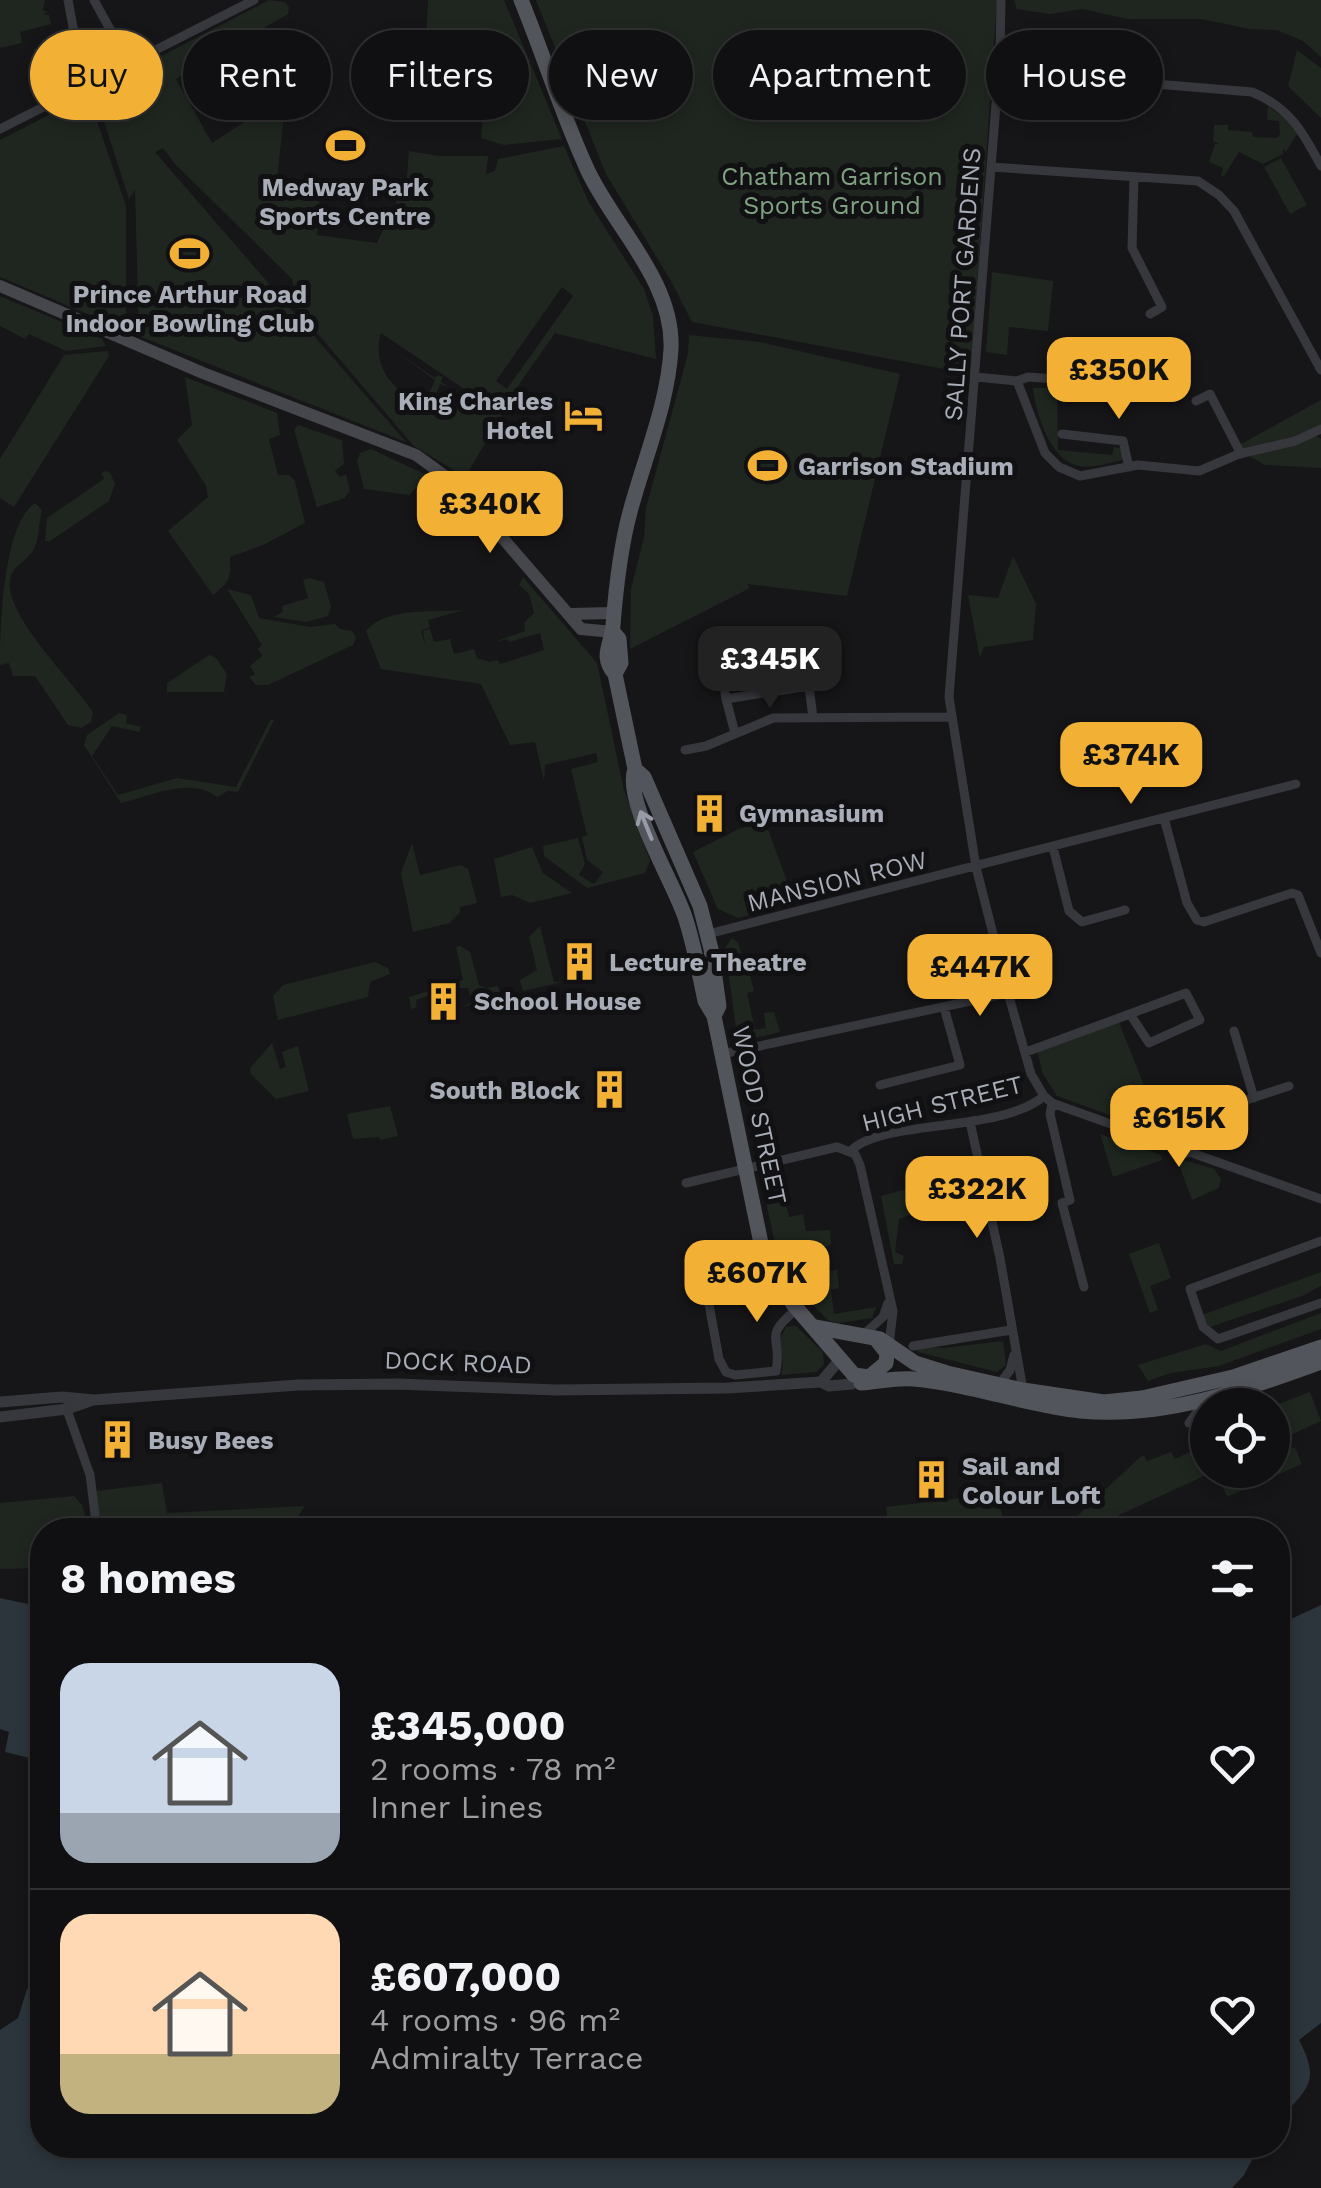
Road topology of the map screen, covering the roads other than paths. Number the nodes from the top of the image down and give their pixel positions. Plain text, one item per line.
1 (68, 0) edge
2 (94, 0) edge
3 (254, 0) edge
4 (520, 0) edge
5 (1001, 0) edge
6 (74, 30) edge
7 (110, 30) edge
8 (1000, 30) edge
9 (163, 45) edge
10 (1163, 88) edge
11 (30, 114) edge
12 (995, 120) edge
13 (0, 130) edge
14 (1321, 166) edge
15 (991, 167) junction
16 (1134, 177) junction
17 (0, 286) edge
18 (1150, 314) dead end
19 (1321, 370) edge
20 (976, 378) junction
21 (1018, 381) junction
22 (1127, 384) dead end
23 (1196, 401) dead end
24 (1321, 429) edge
25 (1062, 434) dead end
26 (1240, 454) junction
27 (1129, 467) junction
28 (614, 613) junction
29 (570, 614) junction
30 (612, 632) junction
31 (803, 648) dead end
32 (720, 660) dead end
33 (809, 686) junction
34 (726, 698) junction
35 (950, 717) junction
36 (813, 718) junction
37 (735, 733) junction
38 (685, 750) dead end
39 (635, 769) junction
40 (1296, 784) dead end
41 (1164, 818) junction
42 (1053, 847) junction
43 (976, 866) junction
44 (687, 872) junction
45 (671, 880) junction
46 (1125, 910) dead end
47 (708, 934) junction
48 (691, 938) junction
49 (1321, 952) edge
50 (1008, 993) junction
51 (944, 1006) junction
52 (1130, 1014) junction
53 (714, 1016) junction
54 (1234, 1032) dead end
55 (1026, 1052) junction
56 (722, 1054) junction
57 (880, 1085) dead end
58 (1290, 1086) dead end
59 (1254, 1098) junction
60 (1048, 1099) junction
61 (970, 1122) junction
62 (850, 1150) junction
63 (1186, 1152) junction
64 (744, 1169) junction
65 (686, 1183) dead end
66 (1321, 1199) edge
67 (1321, 1240) edge
68 (1084, 1287) dead end
69 (1190, 1289) junction
70 (1178, 1292) dead end
71 (708, 1300) dead end
72 (888, 1303) junction
73 (1321, 1303) edge
74 (797, 1308) junction
75 (816, 1327) junction
76 (1011, 1330) junction
77 (871, 1339) junction
78 (913, 1346) dead end
79 (1321, 1347) edge
80 (1014, 1354) junction
81 (841, 1358) junction
82 (1321, 1362) edge
83 (862, 1379) junction
84 (822, 1382) junction
85 (999, 1385) junction
86 (1212, 1388) edge
87 (1250, 1388) edge
88 (1023, 1390) junction
89 (1190, 1395) edge
90 (1190, 1396) edge
91 (0, 1402) edge
92 (65, 1403) junction
93 (48, 1411) junction
94 (0, 1417) edge
95 (76, 1436) junction
96 (95, 1518) edge

1 - 6 street
2 - 7 street
3 - 9 street
4 - 28 main road, WOOD STREET
5 - 8 street, SALLY PORT GARDENS
10 - 14 street
11 - 13 street
12 - 15 street, SALLY PORT GARDENS
15 - 16 street
15 - 20 street, SALLY PORT GARDENS
16 - 18 street
16 - 19 street
17 - 29 main road
20 - 21 street
20 - 35 street, SALLY PORT GARDENS
21 - 22 street
21 - 27 street
23 - 26 street
24 - 26 street
25 - 27 street
26 - 27 street
28 - 29 main road
28 - 30 main road, WOOD STREET
29 - 30 main road
30 - 39 main road, WOOD STREET
31 - 33 street
32 - 34 street
33 - 34 street
33 - 36 street
34 - 37 street
35 - 36 street
35 - 43 street, SALLY PORT GARDENS
36 - 37 street
37 - 38 street
39 - 44 main road, WOOD STREET
45 -> 39 main road, WOOD STREET
40 - 41 street, MANSION ROW
41 - 42 street, MANSION ROW
41 - 49 street
42 - 43 street, MANSION ROW
42 - 46 street
43 - 47 street, MANSION ROW
43 - 50 street, SALLY PORT GARDENS
44 - 45 main road
44 - 47 main road, WOOD STREET
45 - 48 main road, WOOD STREET
47 - 48 main road
47 - 53 main road, WOOD STREET
48 - 53 main road, WOOD STREET
50 - 51 street
50 - 55 street, SALLY PORT GARDENS
51 - 56 street
51 - 57 street
52 - 52 street
52 - 55 street
53 - 56 main road, WOOD STREET
54 - 59 street
55 - 60 street, SALLY PORT GARDENS
56 - 64 main road, WOOD STREET
58 - 59 street
59 - 63 street
60 - 61 street, HIGH STREET
60 - 63 street
60 - 68 street, SALLY PORT GARDENS
61 - 62 street, HIGH STREET
61 - 76 street
62 - 64 street, HIGH STREET
62 - 72 street
63 - 66 street
64 - 65 street, HIGH STREET
64 - 74 main road, WOOD STREET
67 - 69 street
69 - 70 street
69 - 73 street
71 - 74 street
72 - 77 street
72 - 77 street
74 - 75 main road, WOOD STREET
75 - 77 main road
75 - 81 main road, WOOD STREET
76 - 78 street
76 - 80 street
77 - 81 main road
77 - 83 main road
77 - 85 main road, DOCK ROAD
79 - 86 main road, DOCK ROAD
80 - 85 street
80 - 88 street
81 - 83 main road, WOOD STREET
81 - 84 street
82 - 87 main road, DOCK ROAD
83 - 84 street, DOCK ROAD
83 - 90 main road, DOCK ROAD
84 - 92 street, DOCK ROAD
85 - 88 main road, DOCK ROAD
88 - 89 main road, DOCK ROAD
91 - 92 street, DOCK ROAD
92 - 93 street, DOCK ROAD
92 - 95 street
93 - 94 street, DOCK ROAD
93 - 95 street
95 - 96 street

